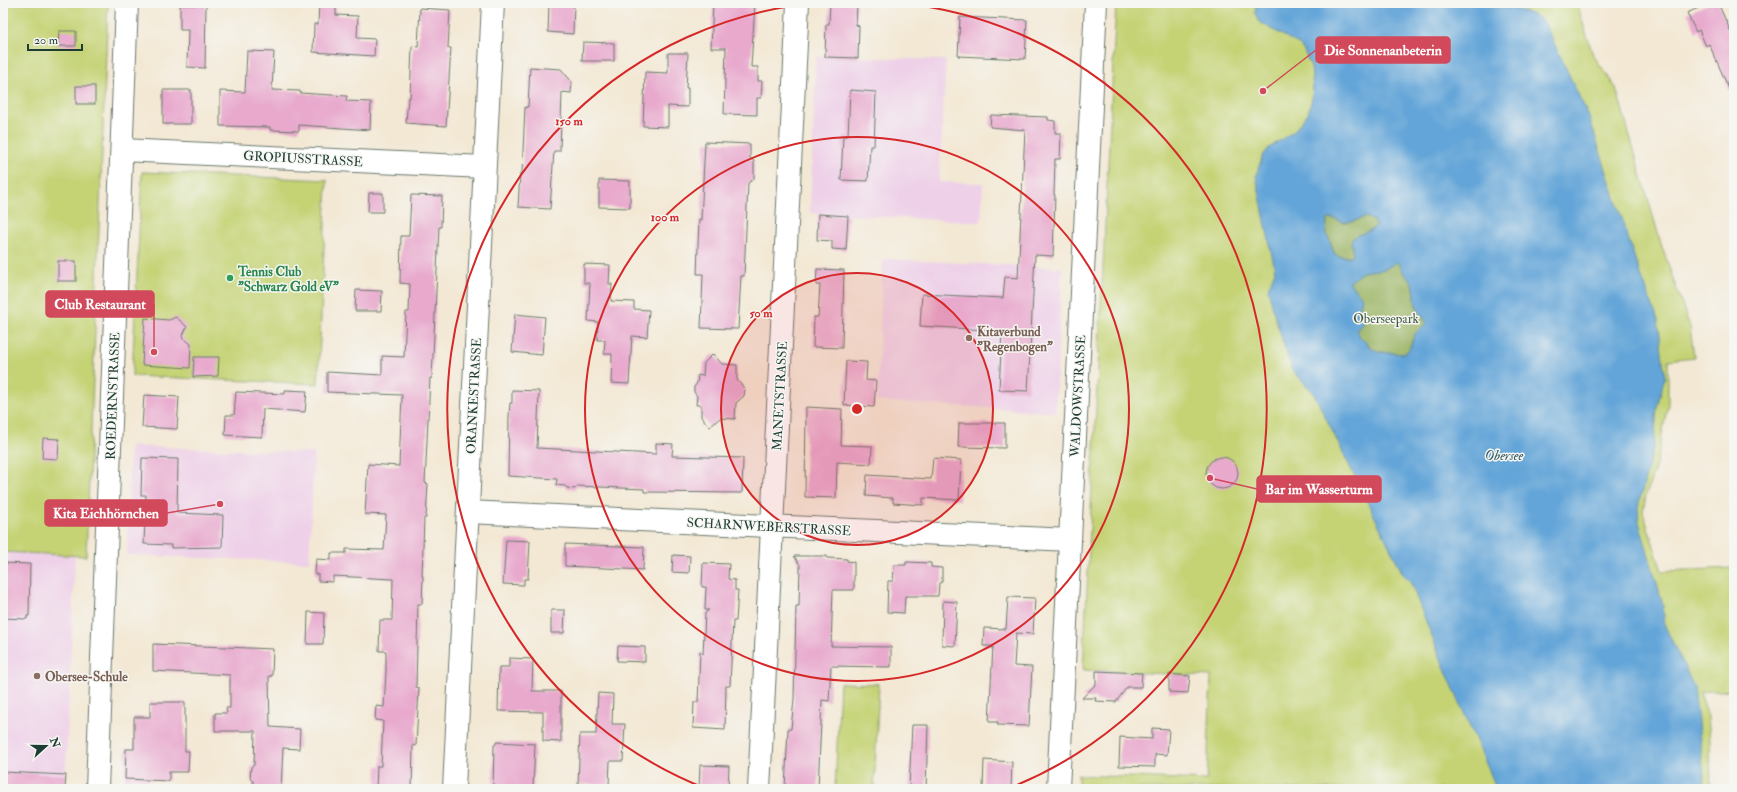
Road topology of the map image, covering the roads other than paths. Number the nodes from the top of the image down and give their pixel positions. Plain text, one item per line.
1 (127, 3) edge
2 (493, 3) edge
3 (798, 3) edge
4 (1096, 3) edge
5 (122, 150) junction
6 (484, 167) junction
7 (468, 512) junction
8 (772, 525) junction
9 (1070, 540) junction
10 (98, 789) edge
11 (454, 789) edge
12 (759, 789) edge
13 (1058, 789) edge

1 - 5 street, ROEDERNSTRASSE
2 - 6 street, ORANKESTRASSE
3 - 8 street, MANETSTRASSE
4 - 9 street, WALDOWSTRASSE
5 - 6 street, GROPIUSSTRASSE
5 - 10 street, ROEDERNSTRASSE
6 - 7 street, ORANKESTRASSE
7 - 8 street, SCHARNWEBERSTRASSE
7 - 11 street, ORANKESTRASSE
8 - 9 street, SCHARNWEBERSTRASSE
8 - 12 street, MANETSTRASSE
9 - 13 street, WALDOWSTRASSE

